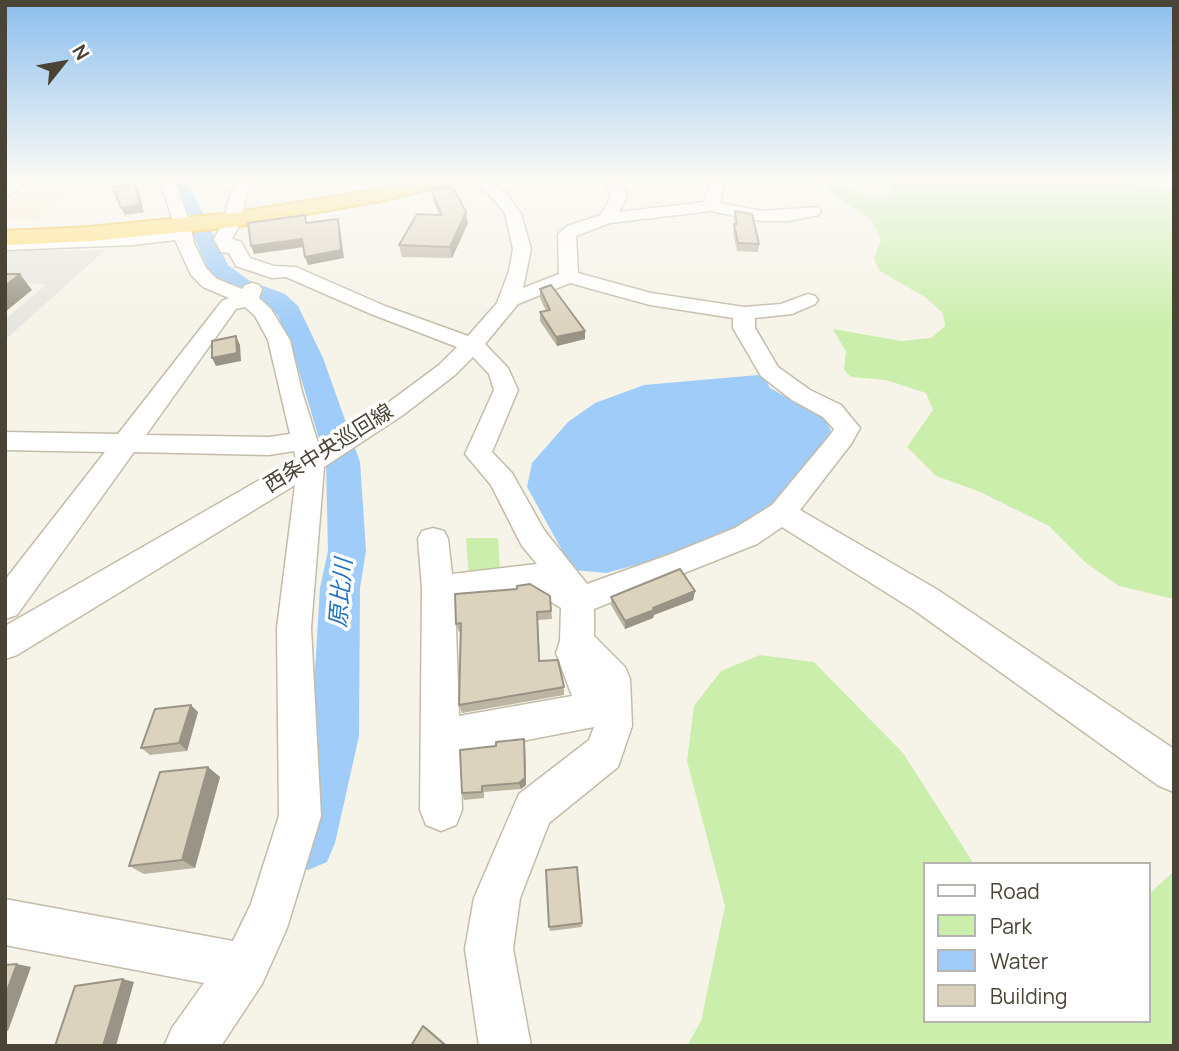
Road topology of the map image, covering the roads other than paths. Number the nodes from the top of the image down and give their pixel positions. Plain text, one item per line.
1 (172, 227) edge
2 (181, 227) edge
3 (228, 227) edge
4 (517, 227) edge
5 (584, 227) edge
6 (5, 229) edge
7 (139, 231) junction
8 (5, 238) edge
9 (5, 245) edge
10 (226, 246) junction
11 (569, 277) junction
12 (261, 291) junction
13 (509, 300) junction
14 (808, 300) dead end
15 (744, 313) junction
16 (472, 345) junction
17 (5, 441) edge
18 (124, 443) junction
19 (312, 454) junction
20 (782, 513) junction
21 (433, 539) dead end
22 (438, 589) junction
23 (5, 605) edge
24 (577, 621) junction
25 (8, 642) edge
26 (440, 737) junction
27 (1172, 772) edge
28 (441, 810) dead end
29 (5, 922) edge
30 (245, 967) junction
31 (190, 1046) edge
32 (505, 1046) edge

1 - 7 highway
2 - 12 street
3 - 10 street
4 - 13 street, 西条中央巡回線
5 - 11 street
6 - 7 highway
7 - 8 highway
7 - 9 street
10 - 12 street
10 - 16 street
11 - 13 street
11 - 15 street
12 - 18 street
12 - 19 street
13 - 16 street, 西条中央巡回線
14 - 15 street
15 - 20 street
16 - 19 street, 西条中央巡回線
16 - 24 street
17 - 18 street
18 - 19 street
18 - 23 street
19 - 25 street, 西条中央巡回線
19 - 30 street
20 - 24 street
20 - 27 street
21 - 22 street
22 - 24 street
22 - 26 street
23 - 25 street
24 - 26 street
24 - 32 street
26 - 28 street
29 - 30 street
30 - 31 street

